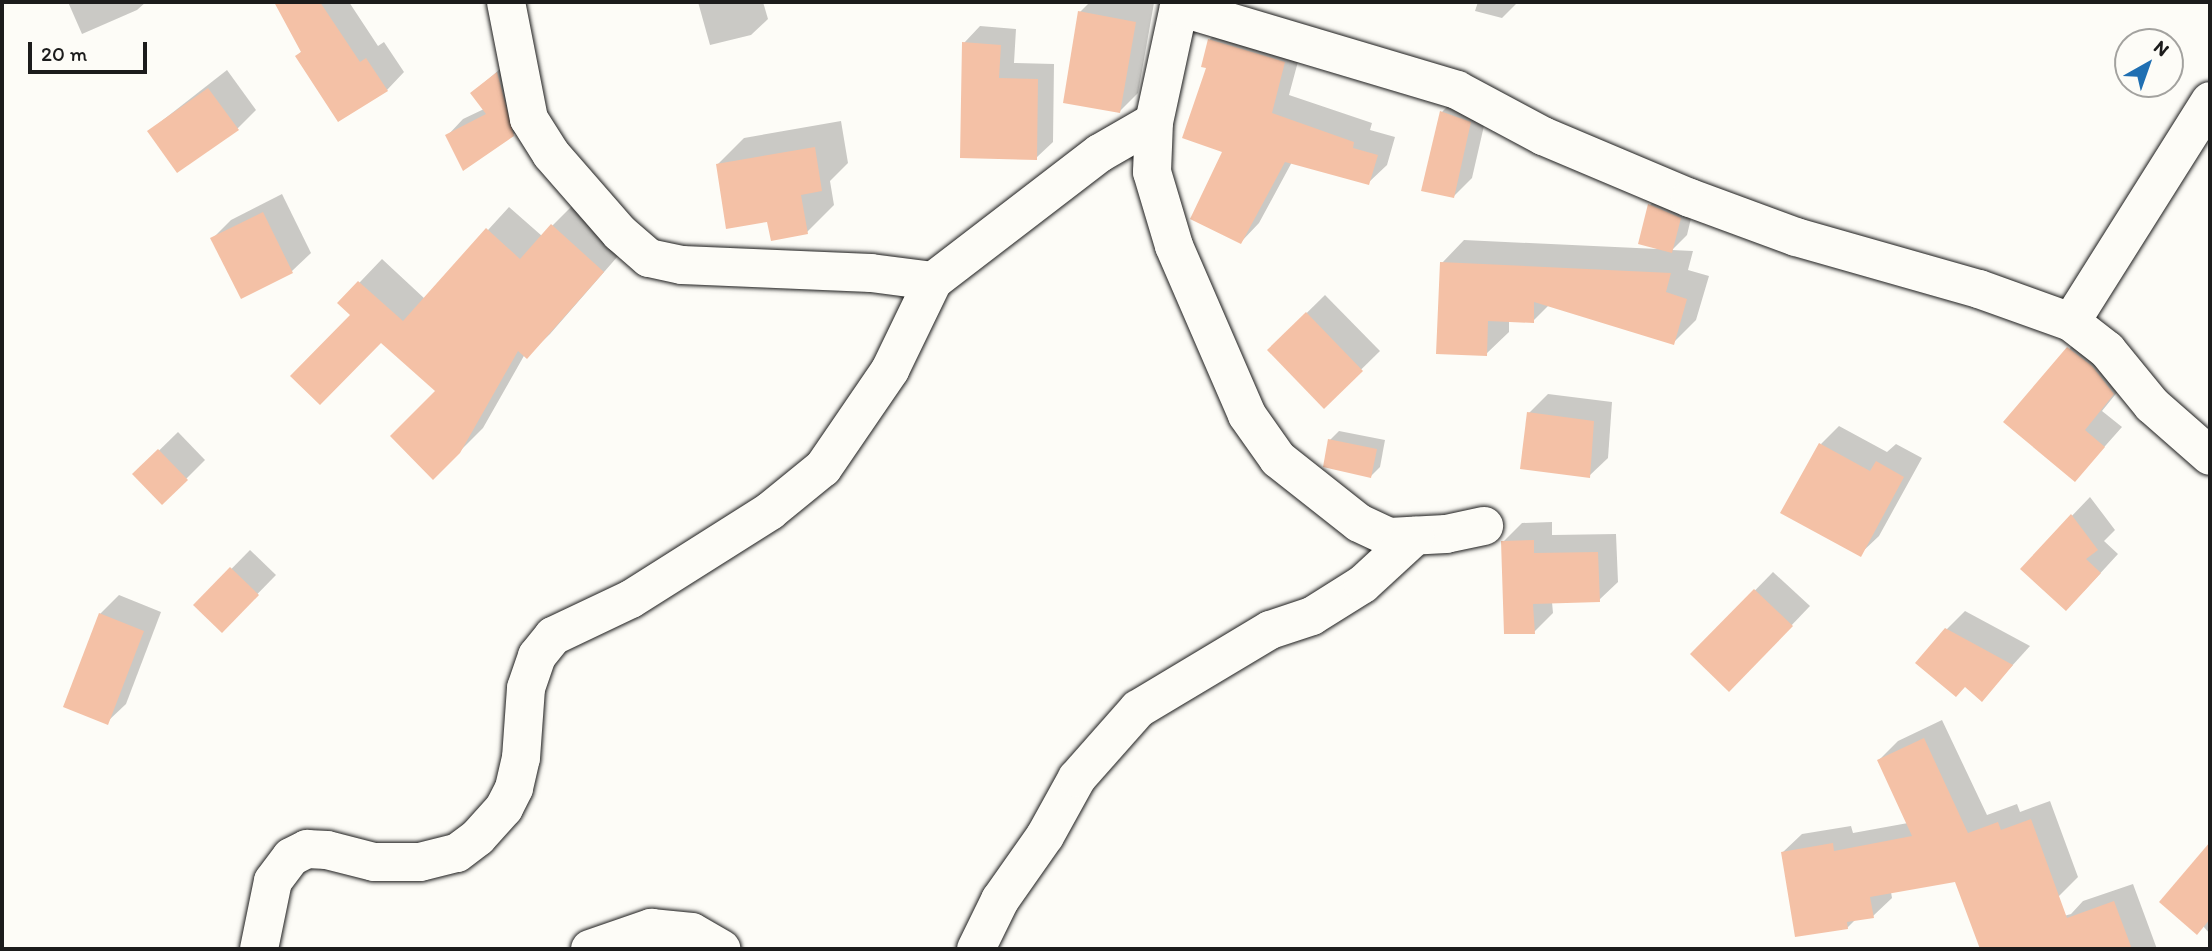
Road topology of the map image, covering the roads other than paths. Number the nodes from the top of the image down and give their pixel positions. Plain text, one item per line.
1 (506, 2) edge
2 (1180, 4) edge
3 (2210, 101) edge
4 (1154, 122) junction
5 (933, 281) junction
6 (2071, 322) junction
7 (2210, 457) edge
8 (1485, 526) dead end
9 (1415, 536) junction
10 (259, 949) edge
11 (590, 949) edge
12 (722, 949) edge
13 (976, 949) edge

1 - 5 street
2 - 4 street
2 - 6 street
3 - 6 street
4 - 5 street
4 - 9 street
5 - 10 street
6 - 7 street
8 - 9 street
9 - 13 street
11 - 12 street

